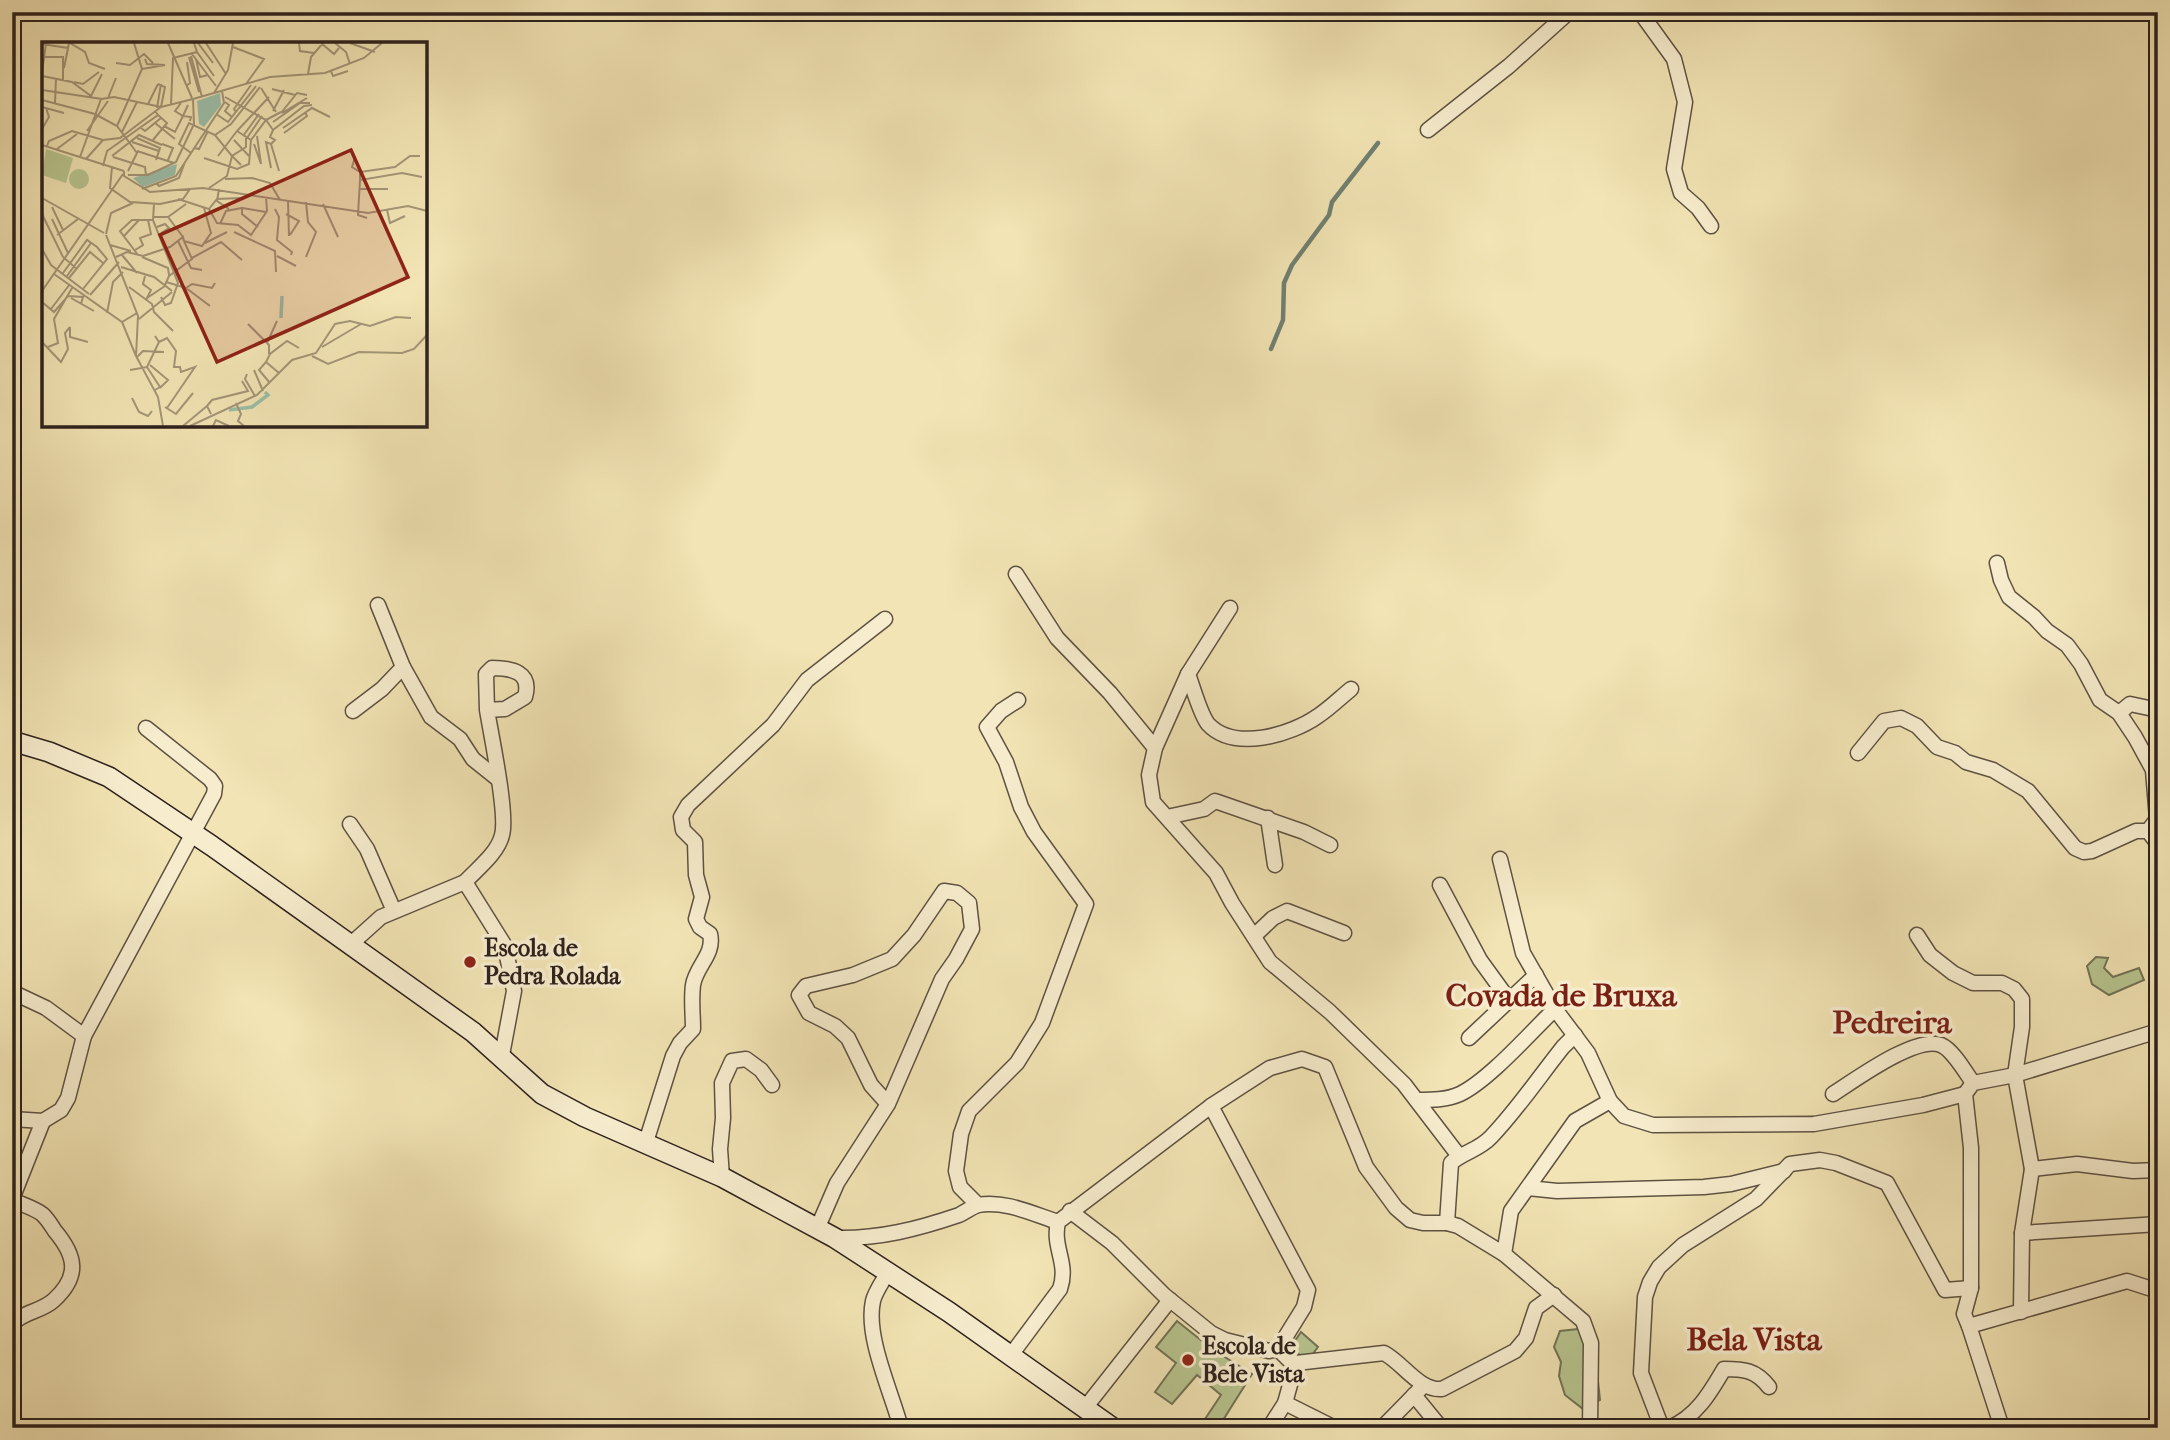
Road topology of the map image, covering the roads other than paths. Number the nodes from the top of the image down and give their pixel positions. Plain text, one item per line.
1 (1569, 12) edge
2 (1640, 12) edge
3 (1428, 130) dead end
4 (1711, 226) dead end
5 (1997, 563) dead end
6 (1016, 574) dead end
7 (378, 605) dead end
8 (1230, 608) dead end
9 (885, 619) dead end
10 (403, 667) junction
11 (1188, 674) junction
12 (1351, 689) dead end
13 (1018, 700) dead end
14 (487, 710) dead end
15 (2158, 710) edge
16 (353, 711) dead end
17 (2119, 713) junction
18 (146, 729) dead end
19 (12, 741) edge
20 (1155, 748) junction
21 (1858, 753) dead end
22 (498, 779) junction
23 (1167, 817) junction
24 (1268, 818) junction
25 (350, 824) dead end
26 (2148, 831) junction
27 (192, 832) junction
28 (2158, 844) edge
29 (1330, 845) dead end
30 (1500, 859) dead end
31 (1275, 865) dead end
32 (465, 882) junction
33 (1440, 886) dead end
34 (394, 911) junction
35 (1344, 933) dead end
36 (1917, 935) dead end
37 (1254, 936) junction
38 (351, 944) junction
39 (1536, 975) junction
40 (12, 992) edge
41 (1509, 1000) junction
42 (1555, 1009) junction
43 (2158, 1031) edge
44 (1575, 1035) junction
45 (84, 1036) junction
46 (1469, 1038) dead end
47 (502, 1055) junction
48 (2015, 1075) junction
49 (772, 1085) dead end
50 (1969, 1088) junction
51 (1833, 1094) dead end
52 (1417, 1100) junction
53 (1610, 1101) junction
54 (888, 1104) junction
55 (1210, 1106) junction
56 (12, 1119) edge
57 (43, 1121) junction
58 (646, 1142) junction
59 (1459, 1156) junction
60 (2032, 1169) junction
61 (2158, 1170) edge
62 (1786, 1171) junction
63 (722, 1177) junction
64 (1528, 1188) junction
65 (12, 1200) edge
66 (978, 1205) junction
67 (1070, 1211) junction
68 (1058, 1222) junction
69 (1447, 1223) junction
70 (2158, 1224) edge
71 (826, 1233) junction
72 (2022, 1233) junction
73 (1504, 1254) junction
74 (888, 1272) junction
75 (1971, 1288) junction
76 (1945, 1290) junction
77 (2158, 1291) edge
78 (1554, 1295) junction
79 (1171, 1300) junction
80 (2021, 1312) junction
81 (1966, 1320) junction
82 (12, 1324) edge
83 (1278, 1349) junction
84 (1011, 1355) junction
85 (1296, 1363) junction
86 (1769, 1387) dead end
87 (1419, 1390) junction
88 (1285, 1403) junction
89 (1085, 1408) junction
90 (901, 1428) edge
91 (1114, 1428) edge
92 (1269, 1428) edge
93 (1335, 1428) edge
94 (1382, 1428) edge
95 (1441, 1428) edge
96 (1590, 1428) edge
97 (1662, 1428) edge
98 (1669, 1428) edge
99 (2002, 1428) edge

1 - 3 street
2 - 4 street
5 - 17 street
6 - 20 street
7 - 10 street
8 - 11 street
9 - 58 street
10 - 16 street
10 - 22 street
11 - 12 street
11 - 20 street
13 - 66 street
14 - 22 street
15 - 17 street
17 - 26 street
18 - 27 street
19 - 27 main road
20 - 23 street
21 - 26 street
22 - 32 street
23 - 24 street
23 - 37 street
24 - 29 street
24 - 31 street
25 - 34 street
26 - 28 street
27 - 38 main road
27 - 45 street
30 - 39 street
32 - 34 street
32 - 47 street
33 - 41 street
34 - 38 street
35 - 37 street
36 - 48 street
37 - 52 street
38 - 47 main road
39 - 41 street
39 - 42 street
40 - 45 street
41 - 46 street
42 - 44 street
42 - 52 street
43 - 48 street
44 - 53 street
44 - 59 street
45 - 57 street
47 - 58 main road
48 - 50 street
48 - 60 street
49 - 63 street
50 - 51 street
50 - 53 street
50 - 75 street
52 - 59 street
53 - 64 street
54 - 54 street
54 - 71 street
55 - 67 street
55 - 69 street
55 - 83 street
56 - 57 street
57 - 65 street
58 - 63 main road
59 - 69 street
60 - 61 street
60 - 72 street
62 - 64 street
62 - 76 street
62 - 97 street
63 - 71 main road
64 - 73 street
65 - 82 street
66 - 68 street
66 - 71 street
67 - 68 street
67 - 79 street
68 - 84 street
69 - 73 street
70 - 72 street
71 - 74 main road
72 - 80 street
73 - 78 street
74 - 84 main road
74 - 90 street
75 - 76 street
75 - 81 street
76 - 81 street
77 - 80 street
78 - 87 street
78 - 96 street
79 - 83 street
79 - 89 street
80 - 81 street
81 - 99 street
83 - 85 street
84 - 89 main road
85 - 87 street
85 - 88 street
86 - 98 street
87 - 94 street
87 - 95 street
88 - 92 street
88 - 93 street
89 - 91 main road

